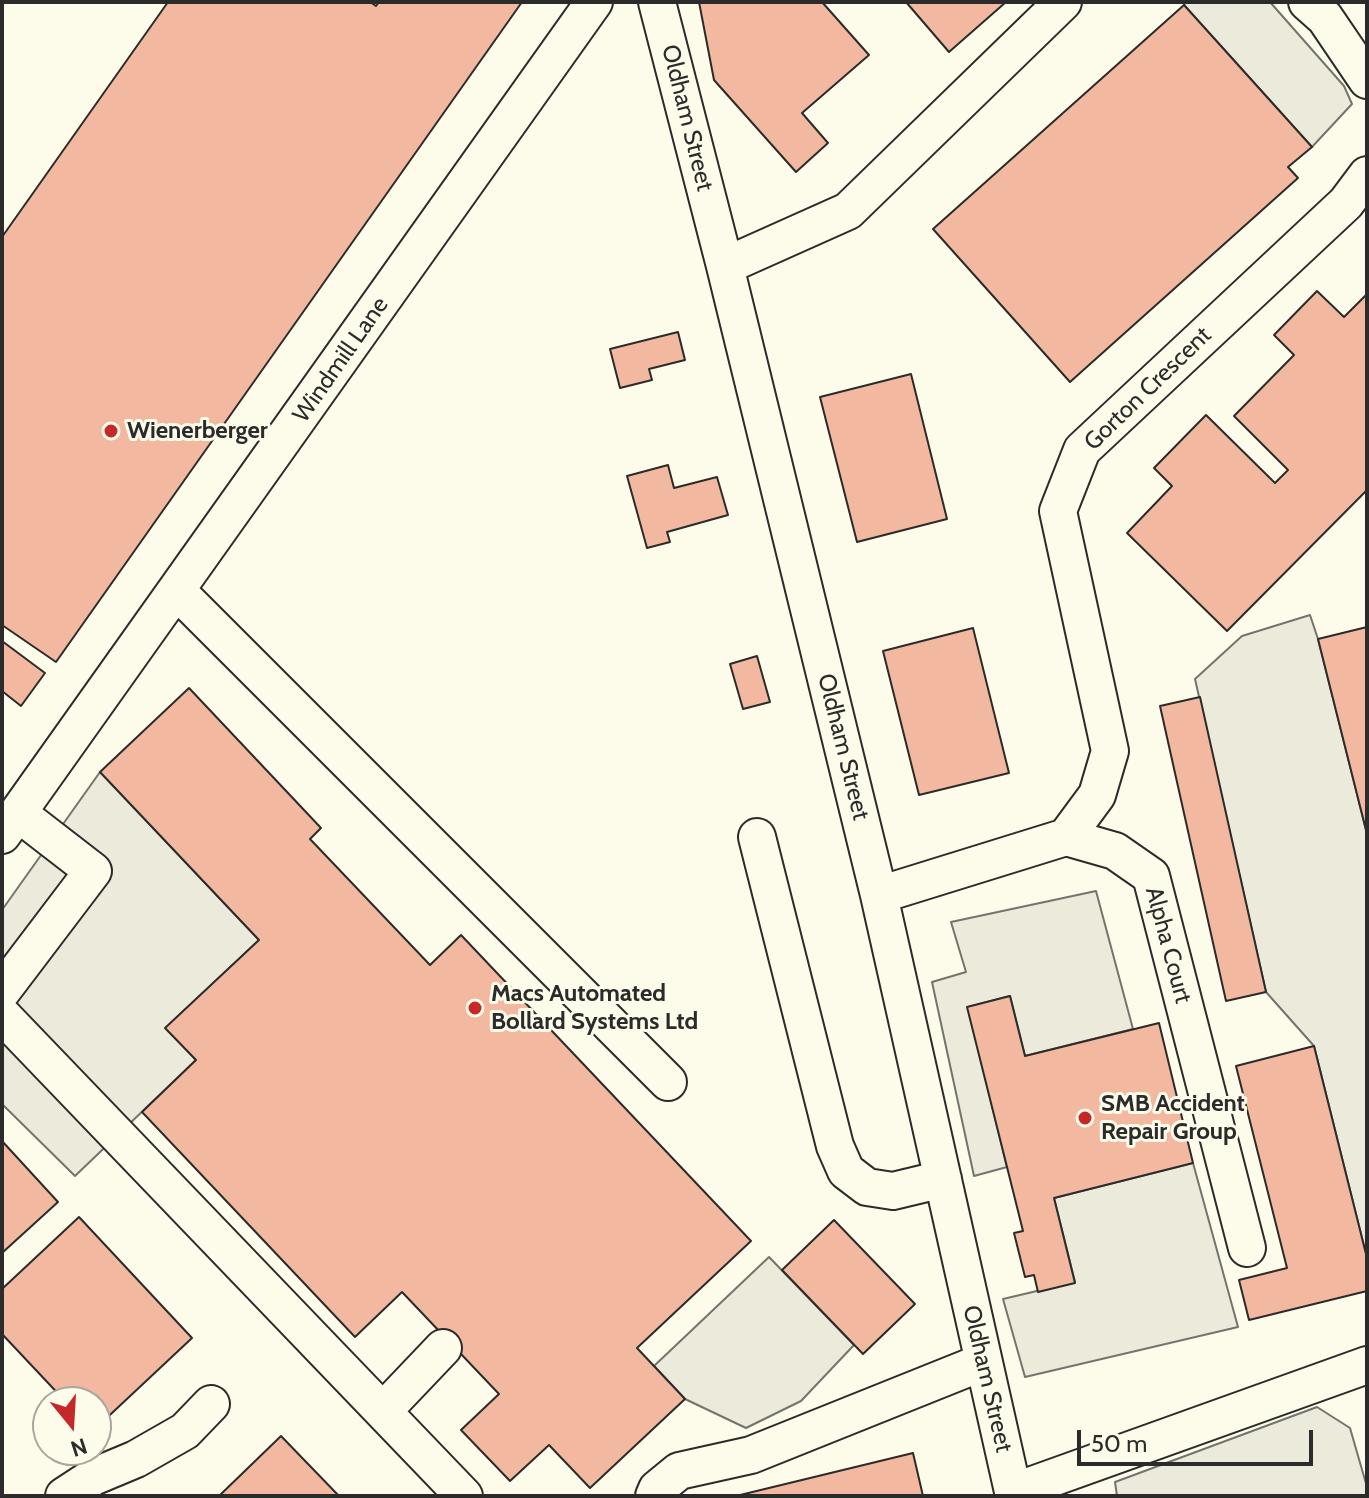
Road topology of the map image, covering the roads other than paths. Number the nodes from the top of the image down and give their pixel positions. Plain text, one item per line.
1 (594, 2) edge
2 (657, 2) edge
3 (1063, 2) edge
4 (1307, 2) edge
5 (1367, 80) edge
6 (1367, 175) edge
7 (725, 266) junction
8 (177, 591) junction
9 (10, 824) edge
10 (757, 837) dead end
11 (1066, 837) junction
12 (879, 895) junction
13 (2, 991) edge
14 (2, 1015) edge
15 (668, 1082) dead end
16 (943, 1179) junction
17 (1247, 1248) dead end
18 (443, 1348) dead end
19 (983, 1362) junction
20 (1367, 1365) edge
21 (211, 1404) dead end
22 (383, 1411) junction
23 (1013, 1494) edge
24 (64, 1496) edge
25 (464, 1496) edge
26 (654, 1496) edge

1 - 8 street, Windmill Lane
2 - 7 street, Oldham Street
3 - 7 street
4 - 5 street
6 - 11 street, Gorton Crescent
7 - 12 street, Oldham Street
8 - 9 street, Windmill Lane
8 - 15 street
9 - 13 street
10 - 16 street
11 - 12 street
11 - 17 street, Alpha Court
12 - 16 street, Oldham Street
14 - 22 street
16 - 19 street, Oldham Street
18 - 22 street
19 - 23 street, Oldham Street
19 - 26 street
20 - 23 street
21 - 24 street
22 - 25 street

